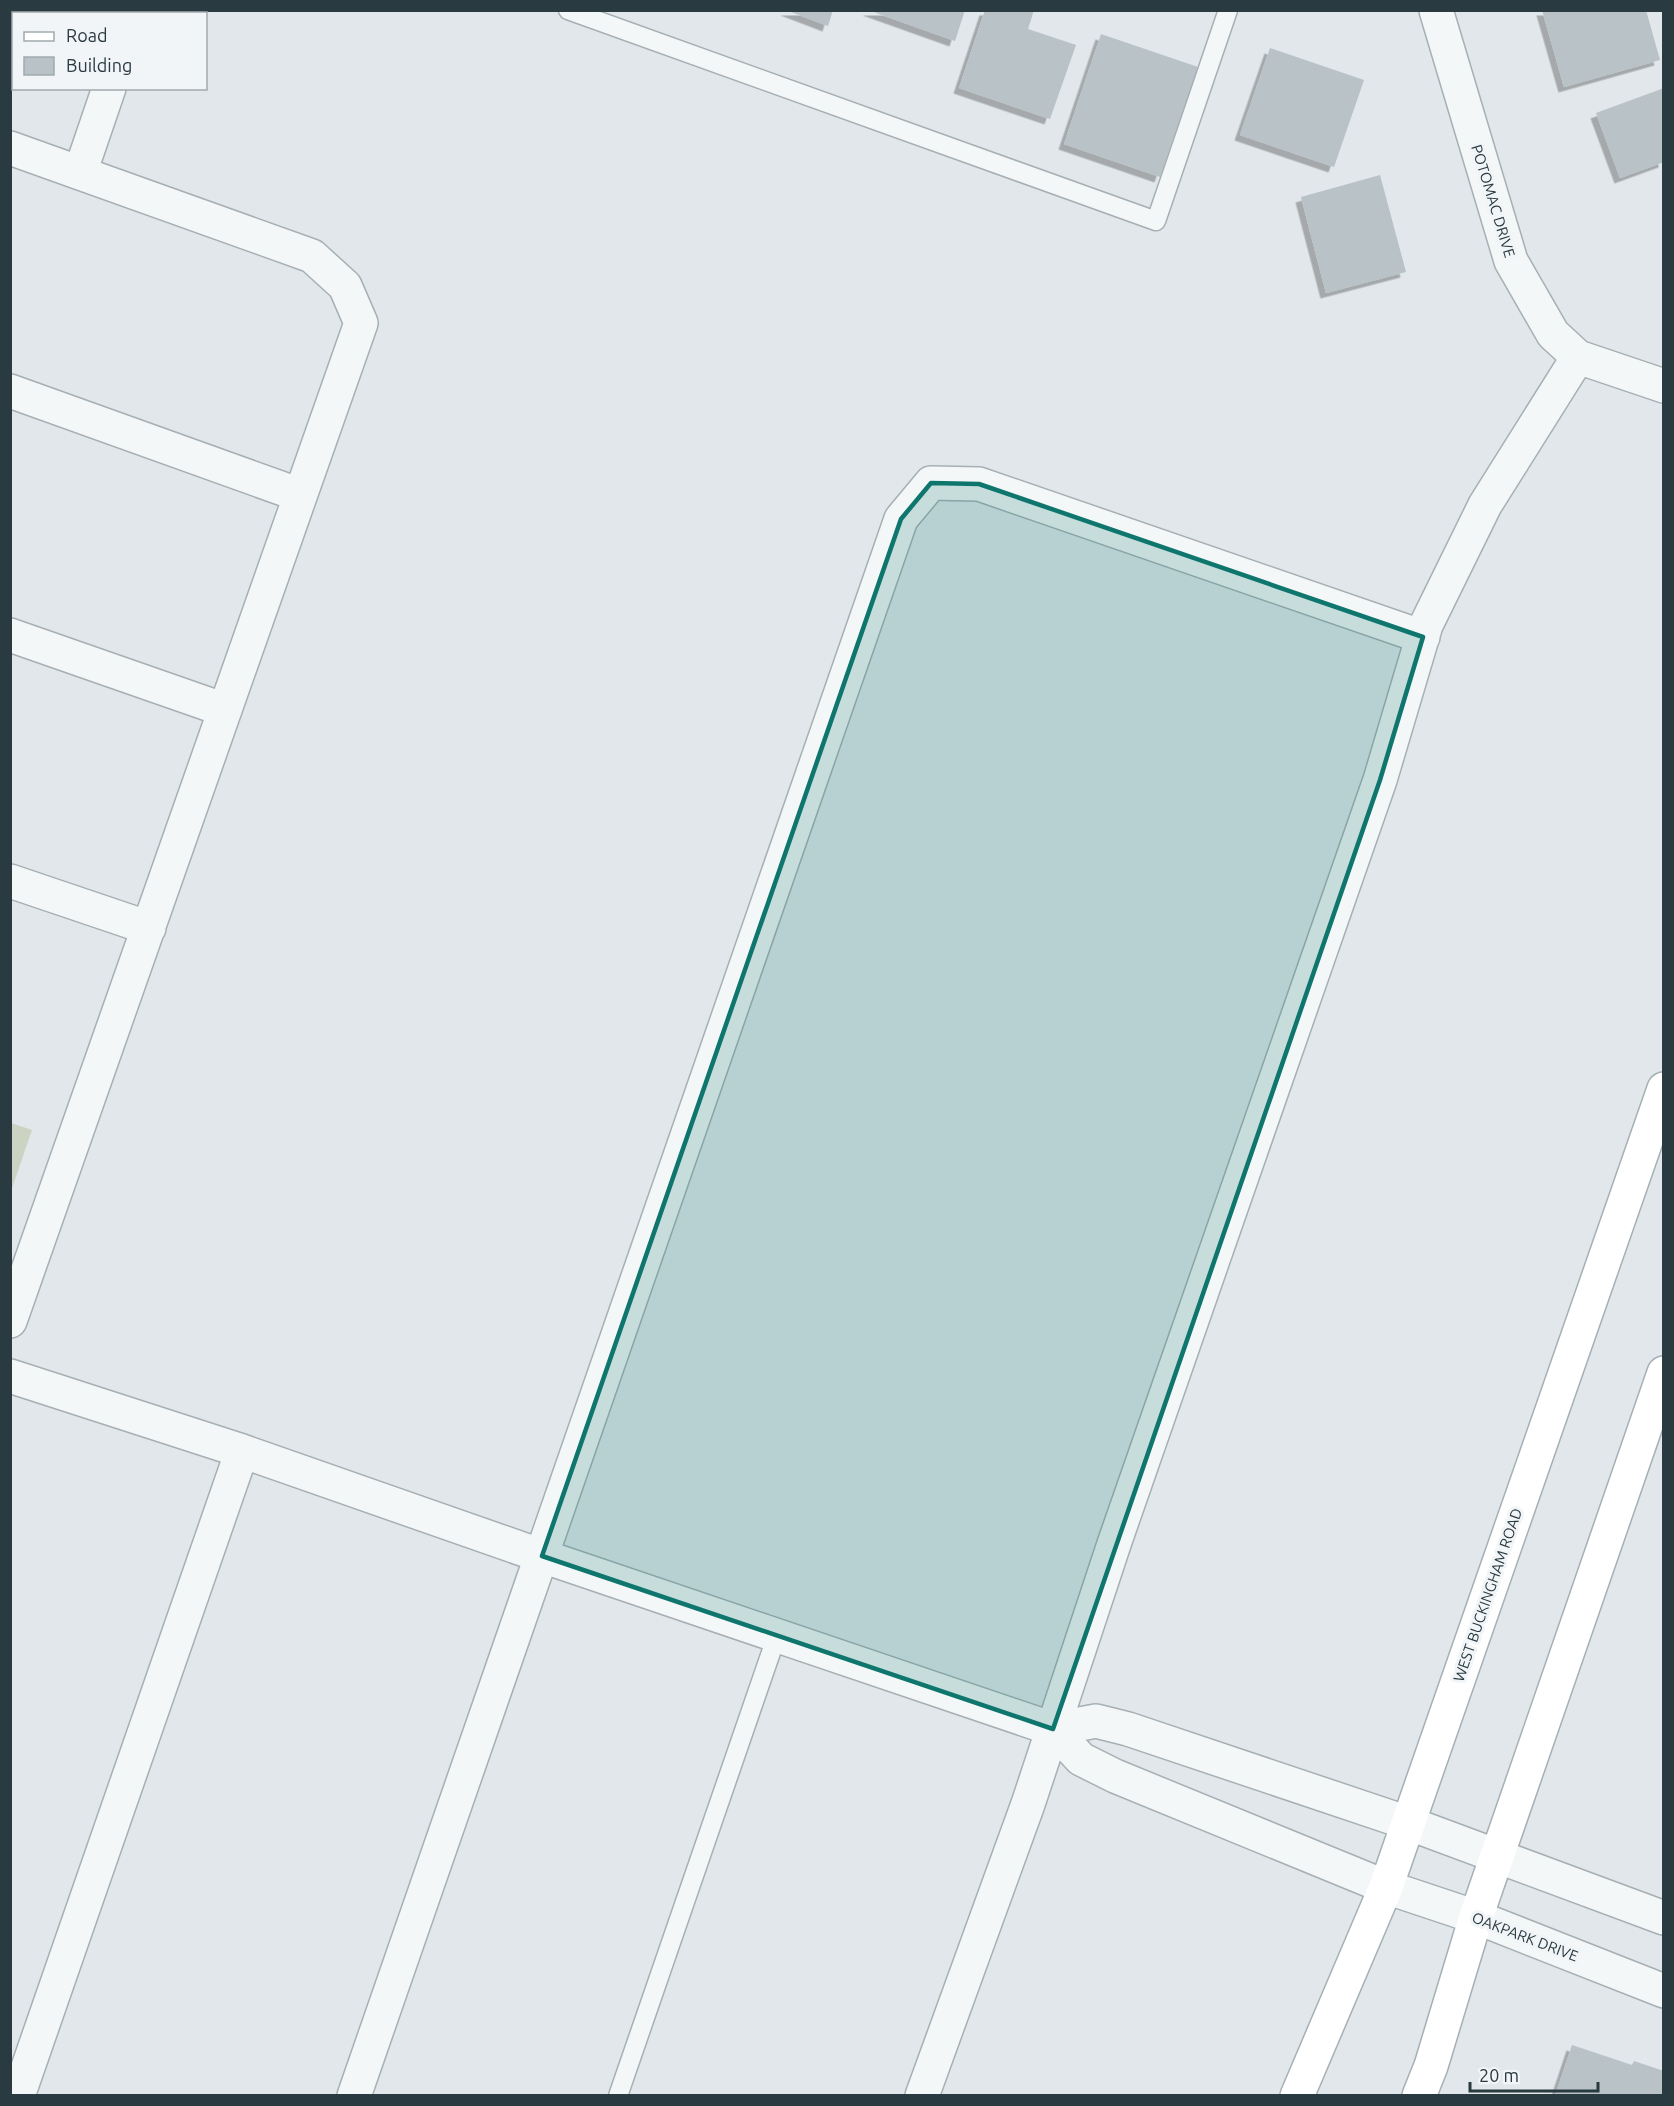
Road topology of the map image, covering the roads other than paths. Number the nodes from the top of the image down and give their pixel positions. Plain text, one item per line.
1 (568, 10) edge
2 (1228, 10) edge
3 (1436, 10) edge
4 (108, 90) edge
5 (10, 148) edge
6 (80, 173) junction
7 (1578, 357) junction
8 (1664, 386) edge
9 (10, 391) edge
10 (300, 495) junction
11 (10, 634) edge
12 (1423, 637) junction
13 (225, 710) junction
14 (10, 881) edge
15 (148, 928) junction
16 (1664, 1089) edge
17 (10, 1321) edge
18 (1664, 1373) edge
19 (10, 1376) edge
20 (242, 1451) junction
21 (542, 1556) junction
22 (777, 1635) junction
23 (1053, 1729) junction
24 (1408, 1823) junction
25 (1497, 1855) junction
26 (1386, 1887) junction
27 (1476, 1917) junction
28 (1664, 1918) edge
29 (1664, 1991) edge
30 (18, 2096) edge
31 (354, 2096) edge
32 (618, 2096) edge
33 (922, 2096) edge
34 (1297, 2096) edge
35 (1419, 2096) edge

1 - 2 lane
3 - 7 street, POTOMAC DRIVE
4 - 6 street
5 - 6 street
6 - 10 street
7 - 8 street, POTOMAC DRIVE
7 - 12 street
9 - 10 street
10 - 13 street
11 - 13 street
12 - 21 street
12 - 23 street
13 - 15 street
14 - 15 street
15 - 17 street
16 - 24 main road, WEST BUCKINGHAM ROAD
18 - 25 main road
19 - 20 street
20 - 21 street
20 - 30 street
21 - 22 street
21 - 31 street
22 - 23 street
22 - 32 lane
23 - 24 street
23 - 26 street, OAKPARK DRIVE
23 - 33 street
24 - 25 street
24 - 26 main road, WEST BUCKINGHAM ROAD
25 - 27 main road
25 - 28 street
26 - 27 street, OAKPARK DRIVE
26 - 34 main road, WEST BUCKINGHAM ROAD
27 - 29 street, OAKPARK DRIVE
27 - 35 main road

